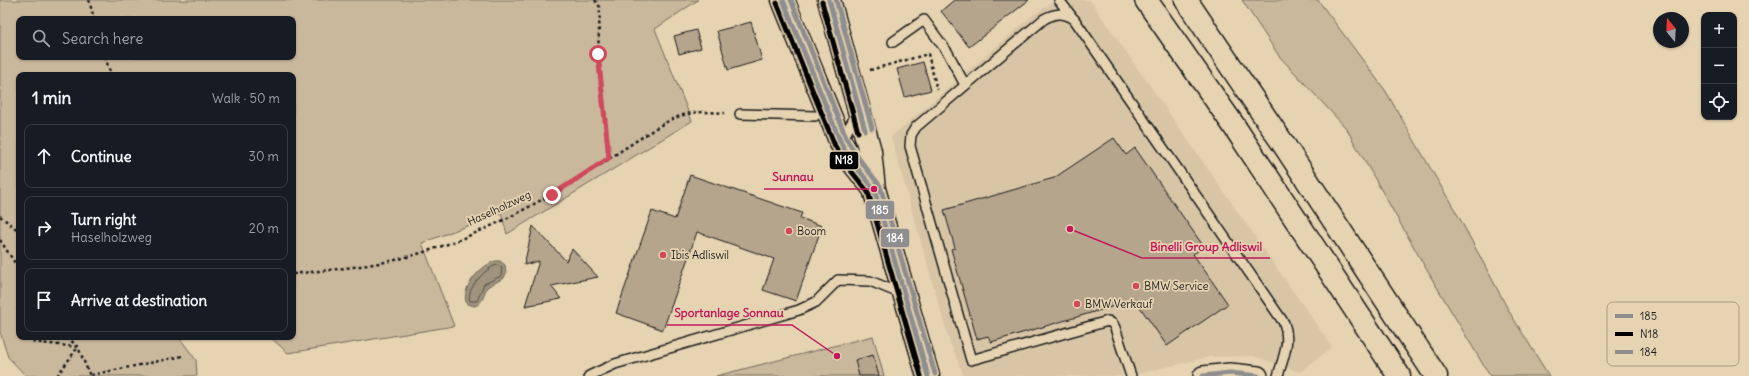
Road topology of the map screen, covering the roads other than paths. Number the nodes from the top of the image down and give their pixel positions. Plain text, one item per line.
1 (829, 0) edge
2 (1059, 0) edge
3 (1146, 0) edge
4 (1186, 0) edge
5 (1192, 0) edge
6 (789, 4) edge
7 (1074, 19) junction
8 (1206, 30) junction
9 (893, 42) dead end
10 (965, 86) junction
11 (860, 109) junction
12 (740, 114) road end
13 (822, 117) junction
14 (841, 143) junction
15 (874, 189) junction
16 (906, 295) junction
17 (590, 376) edge
18 (928, 376) edge
19 (1131, 376) edge
20 (1203, 376) edge
21 (1258, 376) edge
22 (1278, 376) edge
23 (1399, 376) edge
24 (1436, 376) edge

1 - 11 main road
2 - 7 lane
3 - 23 main road
4 - 8 main road
5 - 8 main road
6 - 13 main road
7 - 10 lane
7 - 22 lane
8 - 24 main road
9 - 10 lane
10 - 19 lane
11 - 14 lane
11 - 15 main road
12 - 13 lane
13 - 14 main road
14 - 15 main road
15 - 16 main road
16 - 17 lane
16 - 18 main road
20 - 21 street

